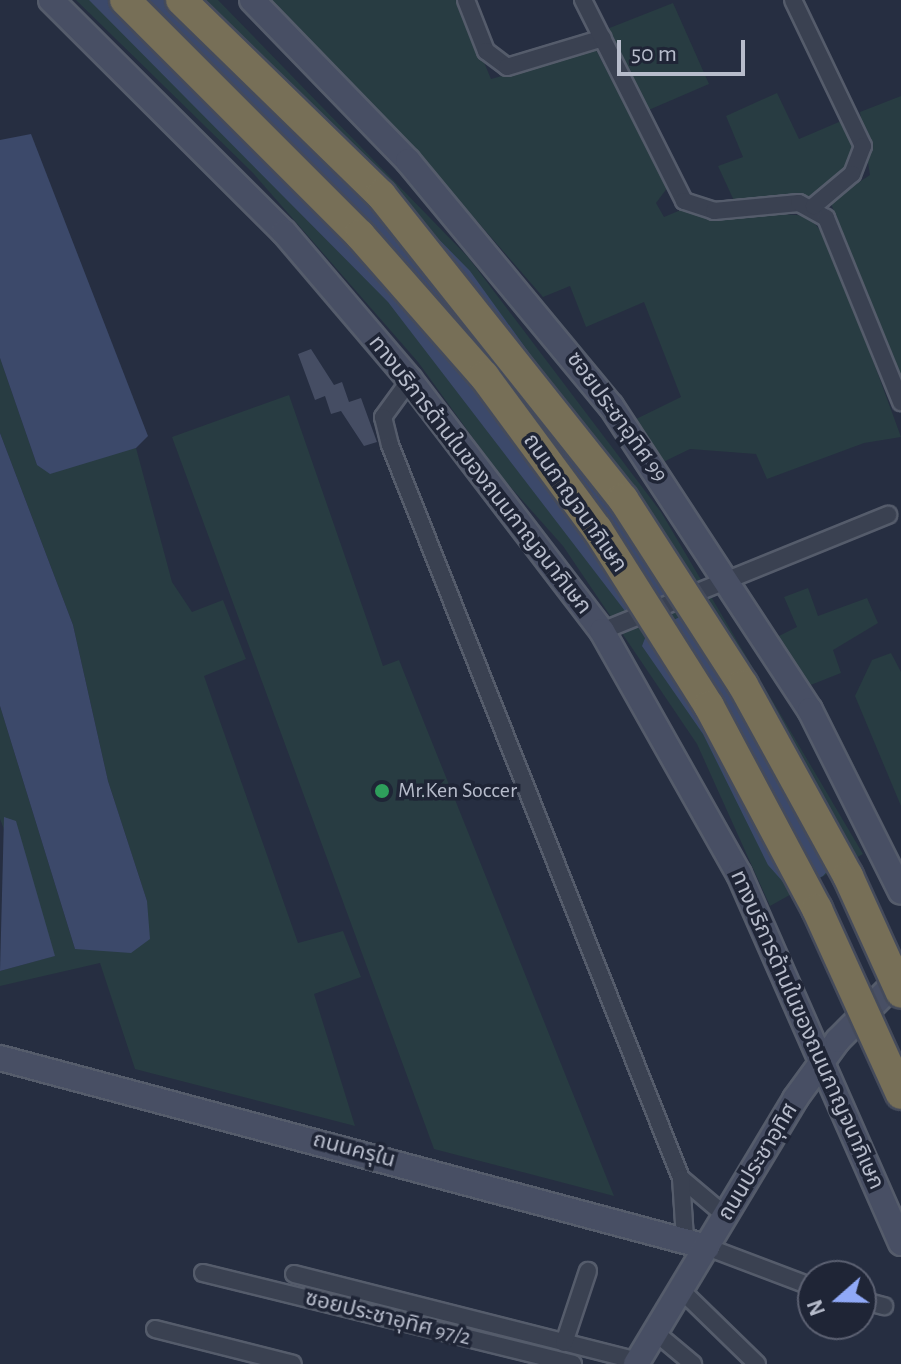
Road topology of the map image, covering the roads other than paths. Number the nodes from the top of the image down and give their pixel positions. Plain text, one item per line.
1 (51, 0) edge
2 (125, 0) edge
3 (181, 0) edge
4 (252, 0) edge
5 (466, 0) edge
6 (583, 0) edge
7 (793, 0) edge
8 (603, 38) junction
9 (814, 206) junction
10 (410, 380) junction
11 (901, 402) edge
12 (888, 515) dead end
13 (732, 583) junction
14 (602, 631) junction
15 (901, 892) edge
16 (901, 977) edge
17 (901, 993) edge
18 (0, 1058) edge
19 (823, 1059) junction
20 (901, 1094) edge
21 (681, 1178) junction
22 (726, 1216) junction
23 (696, 1243) junction
24 (901, 1243) edge
25 (588, 1271) dead end
26 (203, 1273) dead end
27 (294, 1274) dead end
28 (797, 1281) edge
29 (681, 1290) junction
30 (877, 1304) edge
31 (884, 1306) dead end
32 (155, 1329) dead end
33 (655, 1332) junction
34 (564, 1343) junction
35 (637, 1362) edge
36 (293, 1364) edge
37 (573, 1364) edge
38 (693, 1364) edge
39 (757, 1364) edge

1 - 10 main road, ทางบริการด้านในของถนนกาญจนาภิเษก
2 - 20 highway, ถนนกาญจนาภิเษก, bridge
3 - 17 highway, ถนนกาญจนาภิเษก, bridge
4 - 13 main road, ซอยประชาอุทิศ 99
5 - 8 street
6 - 8 street
7 - 9 street
8 - 9 street
9 - 11 street
10 - 14 main road, ทางบริการด้านในของถนนกาญจนาภิเษก
10 - 21 street
12 - 13 street
13 - 14 street
13 - 15 main road, ซอยประชาอุทิศ 99
14 - 19 main road, ทางบริการด้านในของถนนกาญจนาภิเษก
16 - 19 main road, ถนนประชาอุทิศ
18 - 23 main road, ถนนครุใน
19 - 22 main road, ถนนประชาอุทิศ
19 - 24 main road, ทางบริการด้านในของถนนกาญจนาภิเษก
21 - 22 street
21 - 23 street
22 - 23 main road, ถนนประชาอุทิศ
23 - 28 street
23 - 29 main road, ถนนประชาอุทิศ
25 - 34 street
26 - 37 street, ซอยประชาอุทิศ 97/2
27 - 34 street
29 - 33 main road, ถนนประชาอุทิศ
29 - 39 street
30 - 31 street
32 - 36 street
33 - 35 main road, ถนนประชาอุทิศ
33 - 38 street
34 - 35 street

